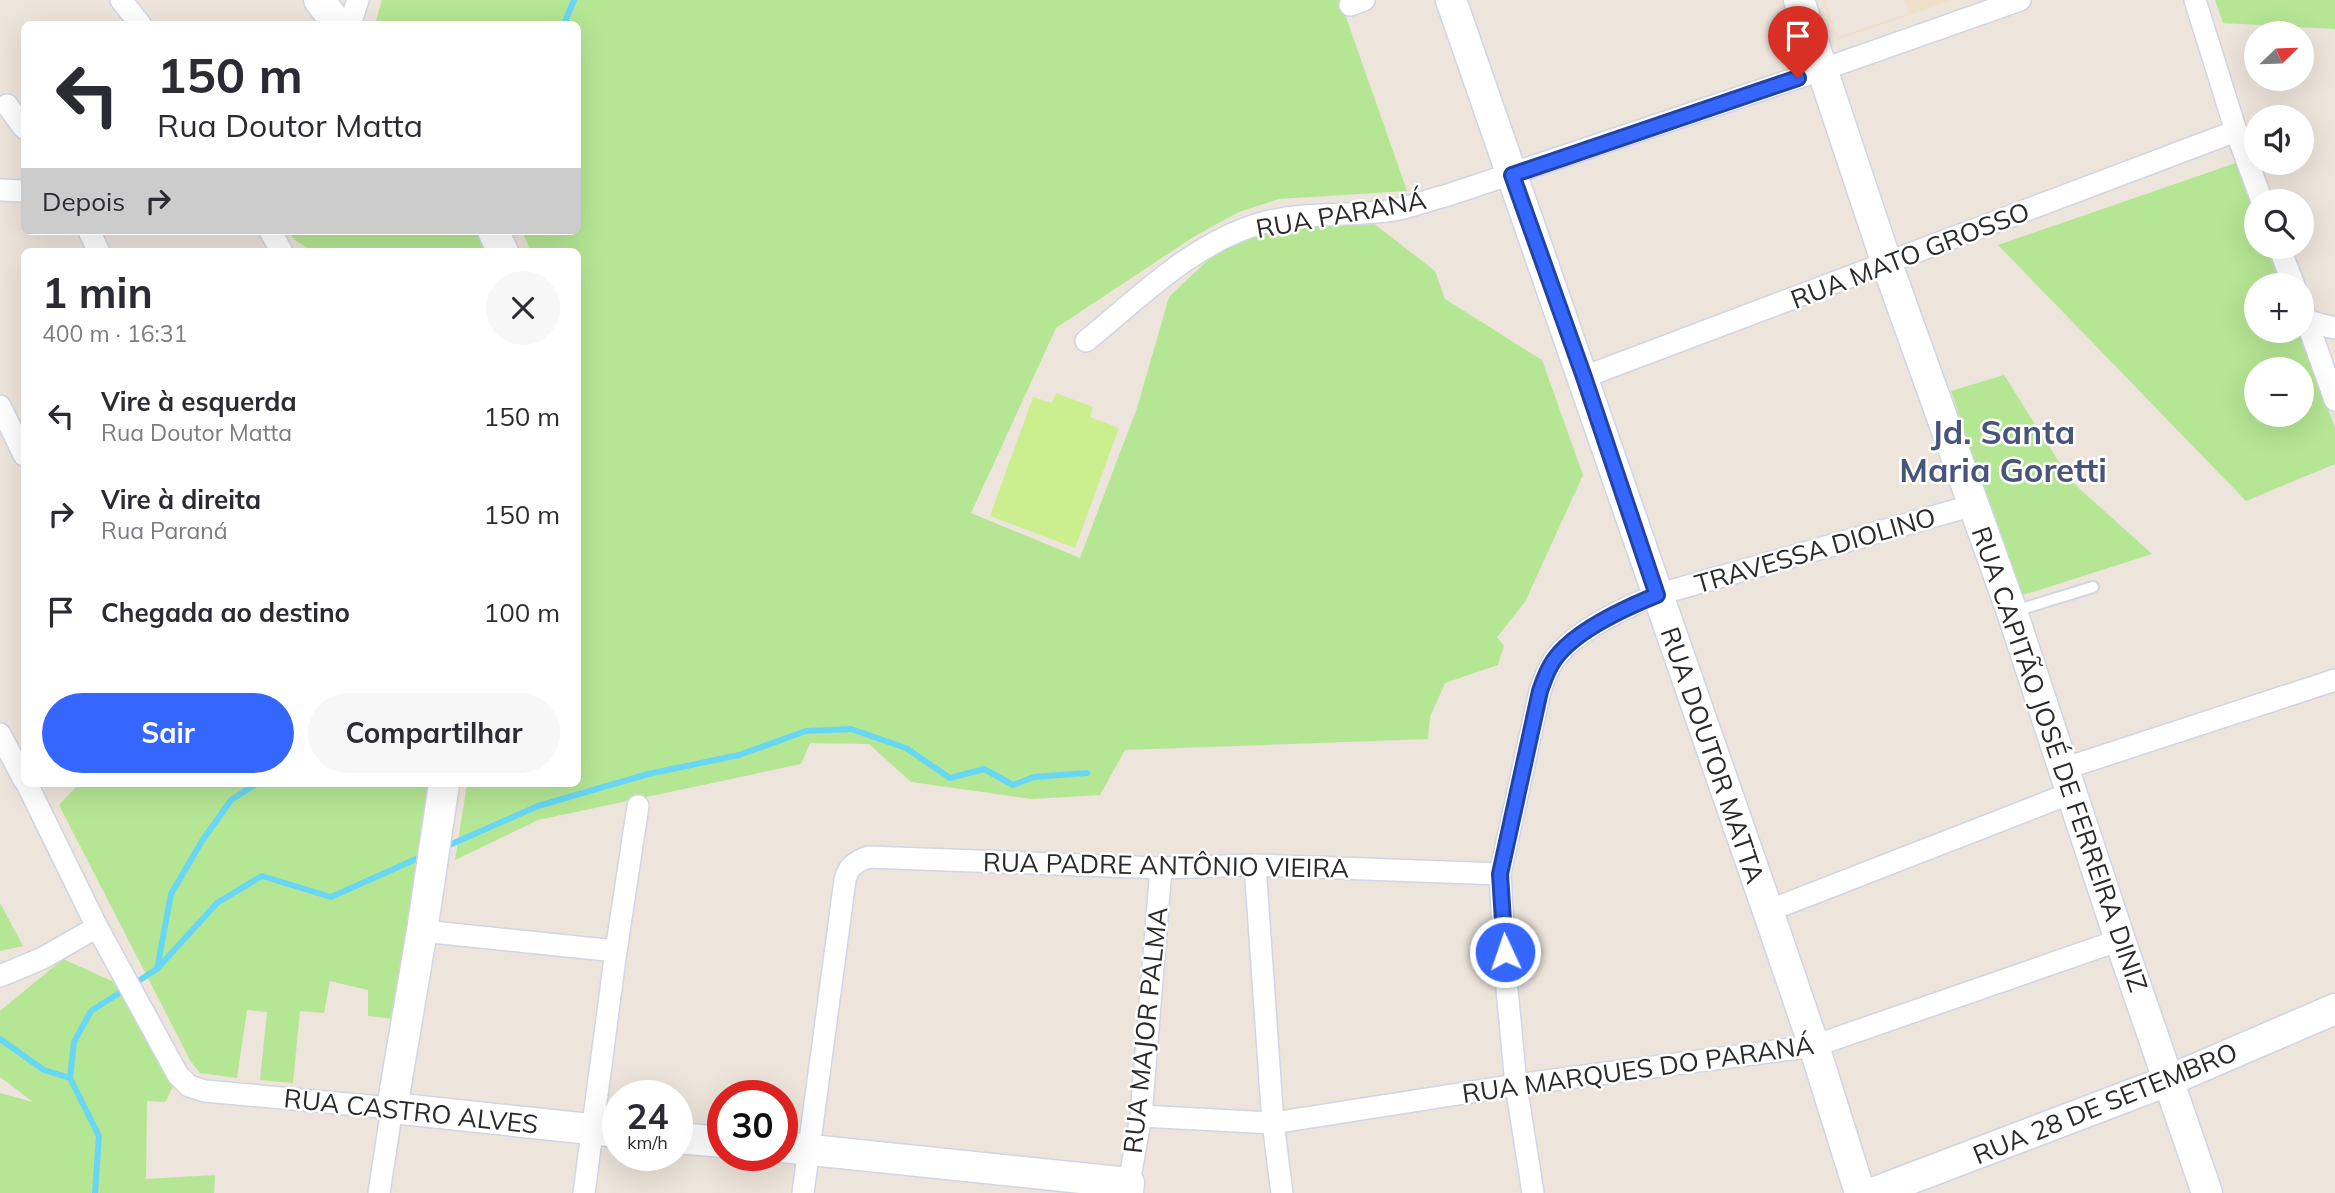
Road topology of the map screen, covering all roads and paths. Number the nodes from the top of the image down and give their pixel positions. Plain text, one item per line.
1 (121, 0) edge
2 (319, 0) edge
3 (358, 0) edge
4 (1451, 0) edge
5 (1799, 0) edge
6 (2020, 0) edge
7 (2195, 0) edge
8 (138, 21) edge
9 (336, 21) edge
10 (351, 21) edge
11 (1824, 69) junction
12 (7, 105) dead end
13 (21, 124) edge
14 (2236, 131) junction
15 (1512, 175) junction
16 (2258, 189) edge
17 (0, 190) edge
18 (21, 191) edge
19 (1887, 264) junction
20 (2314, 318) edge
21 (2335, 328) edge
22 (1086, 341) dead end
23 (2314, 341) edge
24 (1584, 377) junction
25 (2335, 400) edge
26 (0, 407) edge
27 (14, 450) edge
28 (1974, 505) junction
29 (2093, 587) dead end
30 (1657, 595) junction
31 (2012, 612) junction
32 (2335, 680) edge
33 (0, 734) edge
34 (21, 768) edge
35 (2067, 781) junction
36 (32, 787) edge
37 (444, 787) edge
38 (638, 806) dead end
39 (1255, 865) junction
40 (1161, 868) junction
41 (1500, 874) junction
42 (1768, 911) junction
43 (97, 927) junction
44 (422, 931) junction
45 (2120, 940) junction
46 (616, 951) junction
47 (0, 976) edge
48 (2335, 1009) edge
49 (1814, 1046) junction
50 (608, 1080) edge
51 (2170, 1080) junction
52 (1516, 1085) junction
53 (392, 1108) junction
54 (1141, 1116) junction
55 (1273, 1122) junction
56 (602, 1131) edge
57 (798, 1133) edge
58 (602, 1140) edge
59 (798, 1149) edge
60 (798, 1166) edge
61 (1128, 1188) edge
62 (379, 1193) edge
63 (584, 1193) edge
64 (803, 1193) edge
65 (1282, 1193) edge
66 (1533, 1193) edge
67 (1860, 1193) edge
68 (1873, 1193) edge
69 (2207, 1193) edge

1 - 8 street
2 - 9 street
3 - 10 street
4 - 15 street, RUA DOUTOR MATTA
5 - 11 street, RUA CAPITÃO JOSÉ DE FERREIRA DINIZ
6 - 11 street, RUA PARANÁ
7 - 14 street
11 - 15 street, RUA PARANÁ
11 - 19 street, RUA CAPITÃO JOSÉ DE FERREIRA DINIZ
12 - 13 street
14 - 16 street
14 - 19 street, RUA MATO GROSSO
15 - 22 street, RUA PARANÁ
15 - 24 street, RUA DOUTOR MATTA
17 - 18 street
19 - 24 street, RUA MATO GROSSO
19 - 28 street, RUA CAPITÃO JOSÉ DE FERREIRA DINIZ
20 - 21 street
23 - 25 street
24 - 30 street, RUA DOUTOR MATTA
26 - 27 street
28 - 30 street, TRAVESSA DIOLINO
28 - 31 street, RUA CAPITÃO JOSÉ DE FERREIRA DINIZ
29 - 31 lane
30 - 41 street, TRAVESSA DIOLINO
30 - 42 street, RUA DOUTOR MATTA
31 - 35 street, RUA CAPITÃO JOSÉ DE FERREIRA DINIZ
32 - 35 street
33 - 34 street
35 - 42 street
35 - 45 street, RUA CAPITÃO JOSÉ DE FERREIRA DINIZ
36 - 43 street
37 - 44 street
38 - 46 street
39 - 40 street, RUA PADRE ANTÔNIO VIEIRA
39 - 41 street, RUA PADRE ANTÔNIO VIEIRA
39 - 55 street
40 - 54 street, RUA MAJOR PALMA
40 - 57 street, RUA PADRE ANTÔNIO VIEIRA
41 - 52 street, TRAVESSA DIOLINO
42 - 49 street, RUA DOUTOR MATTA
43 - 47 street
43 - 53 street, RUA CASTRO ALVES
44 - 46 street
44 - 53 street
45 - 49 street, RUA MARQUES DO PARANÁ
45 - 51 street, RUA CAPITÃO JOSÉ DE FERREIRA DINIZ
46 - 50 street
48 - 51 street, RUA 28 DE SETEMBRO
49 - 52 street, RUA MARQUES DO PARANÁ
49 - 67 street, RUA DOUTOR MATTA
51 - 68 street, RUA 28 DE SETEMBRO
51 - 69 street, RUA CAPITÃO JOSÉ DE FERREIRA DINIZ
52 - 55 street, RUA MARQUES DO PARANÁ
52 - 66 street, TRAVESSA DIOLINO
53 - 56 street, RUA CASTRO ALVES
53 - 62 street
54 - 55 street, RUA MARQUES DO PARANÁ
54 - 61 street, RUA MAJOR PALMA
55 - 65 street
58 - 63 street
59 - 61 street
60 - 64 street

